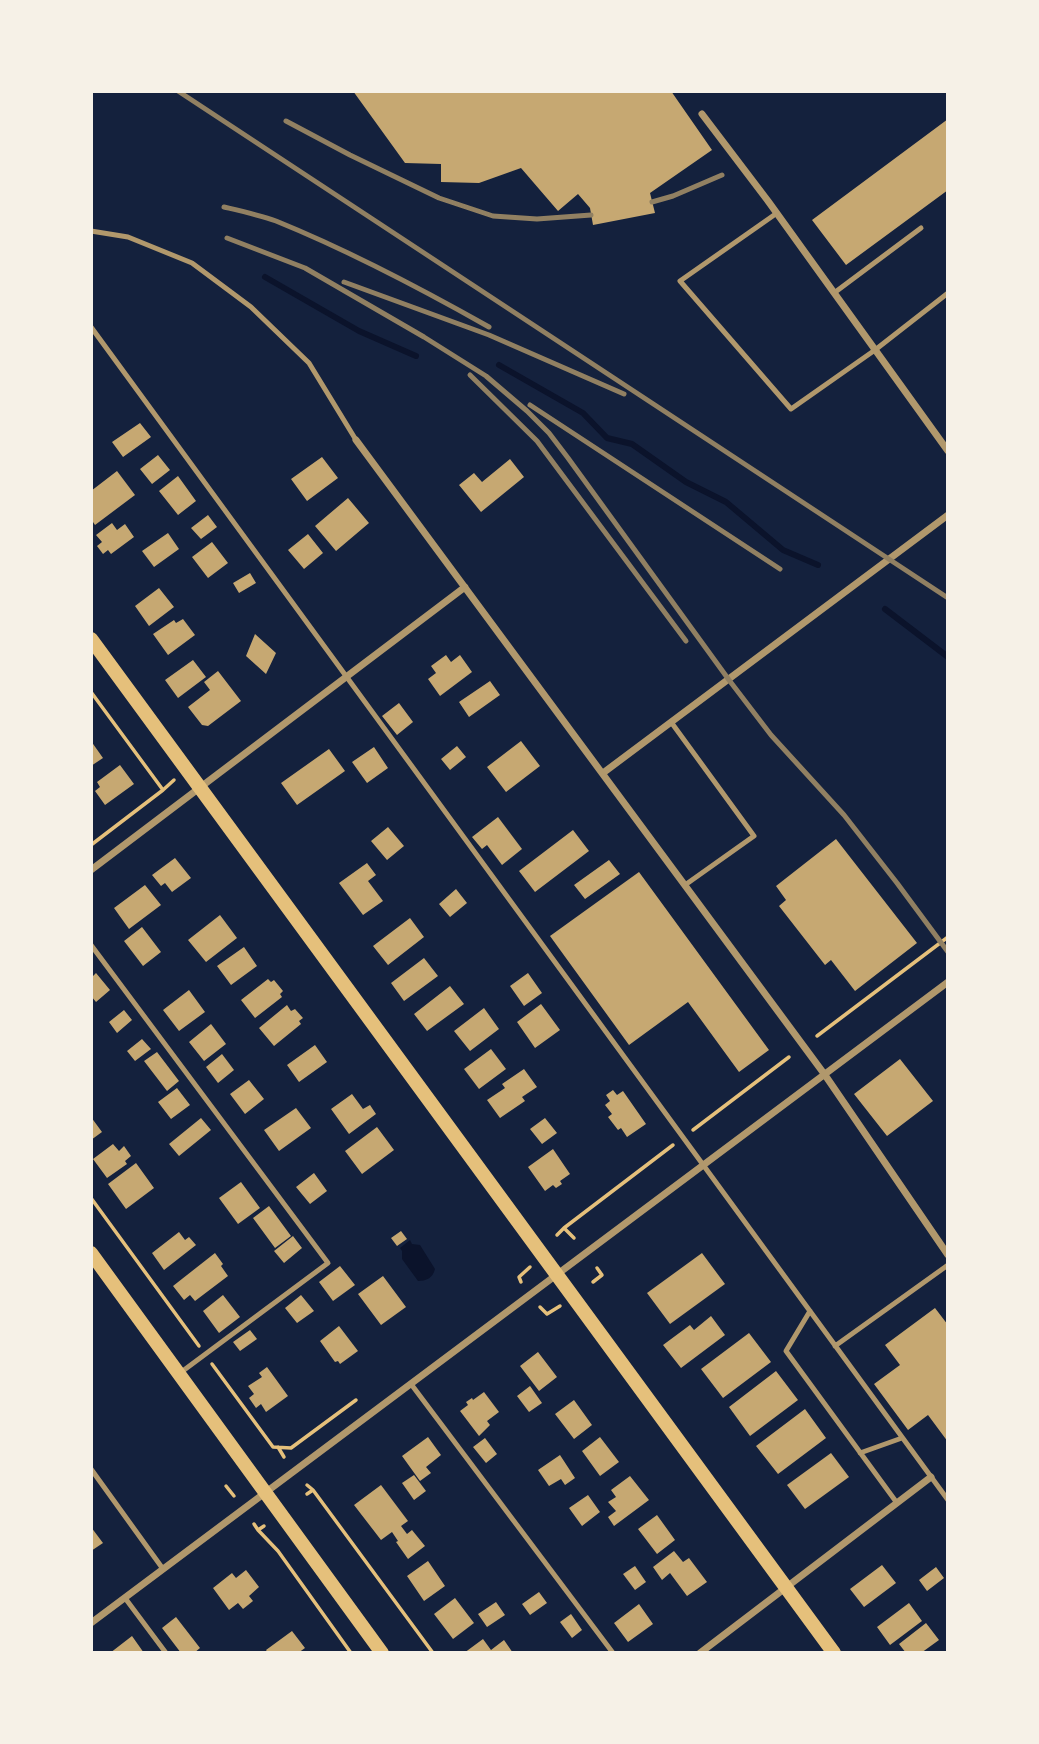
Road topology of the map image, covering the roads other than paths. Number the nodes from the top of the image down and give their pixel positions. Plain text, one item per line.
1 (702, 114) dead end
2 (776, 214) junction
3 (921, 228) dead end
4 (91, 231) edge
5 (834, 293) junction
6 (948, 293) edge
7 (91, 327) edge
8 (875, 350) junction
9 (356, 440) joint
10 (948, 451) edge
11 (948, 515) edge
12 (465, 587) junction
13 (91, 639) edge
14 (346, 677) junction
15 (671, 722) junction
16 (603, 773) junction
17 (200, 788) junction
18 (91, 870) edge
19 (685, 885) junction
20 (91, 944) edge
21 (948, 982) edge
22 (825, 1075) junction
23 (703, 1166) junction
24 (91, 1253) edge
25 (948, 1255) edge
26 (948, 1265) edge
27 (557, 1275) junction
28 (810, 1311) junction
29 (835, 1346) junction
30 (179, 1374) junction
31 (411, 1384) junction
32 (902, 1438) junction
33 (860, 1453) junction
34 (91, 1469) edge
35 (931, 1477) junction
36 (266, 1493) junction
37 (948, 1500) edge
38 (897, 1503) junction
39 (163, 1569) junction
40 (787, 1588) junction
41 (125, 1598) junction
42 (91, 1623) edge
43 (166, 1653) edge
44 (382, 1653) edge
45 (613, 1653) edge
46 (700, 1653) edge
47 (834, 1653) edge

1 - 2 street
2 - 5 street
2 - 8 lane
3 - 5 lane
4 - 9 lane
5 - 8 street
6 - 8 lane
7 - 14 lane
8 - 10 street
9 - 12 street
11 - 15 street
12 - 14 street
12 - 16 street
13 - 17 main road
14 - 17 street
14 - 23 lane
15 - 16 street
15 - 19 lane
16 - 19 street
17 - 18 street
17 - 27 main road
19 - 22 street
20 - 30 lane
21 - 22 street
22 - 23 street
22 - 25 street
23 - 27 street
23 - 28 lane
24 - 30 main road
26 - 29 lane
27 - 31 street
27 - 40 main road
28 - 29 lane
28 - 33 lane
29 - 32 lane
30 - 36 main road
31 - 36 street
31 - 45 lane
32 - 33 lane
32 - 35 lane
33 - 38 lane
34 - 39 lane
35 - 37 lane
35 - 38 street
36 - 39 street
36 - 44 main road
38 - 40 street
39 - 41 street
40 - 46 street
40 - 47 main road
41 - 42 street
41 - 43 lane

